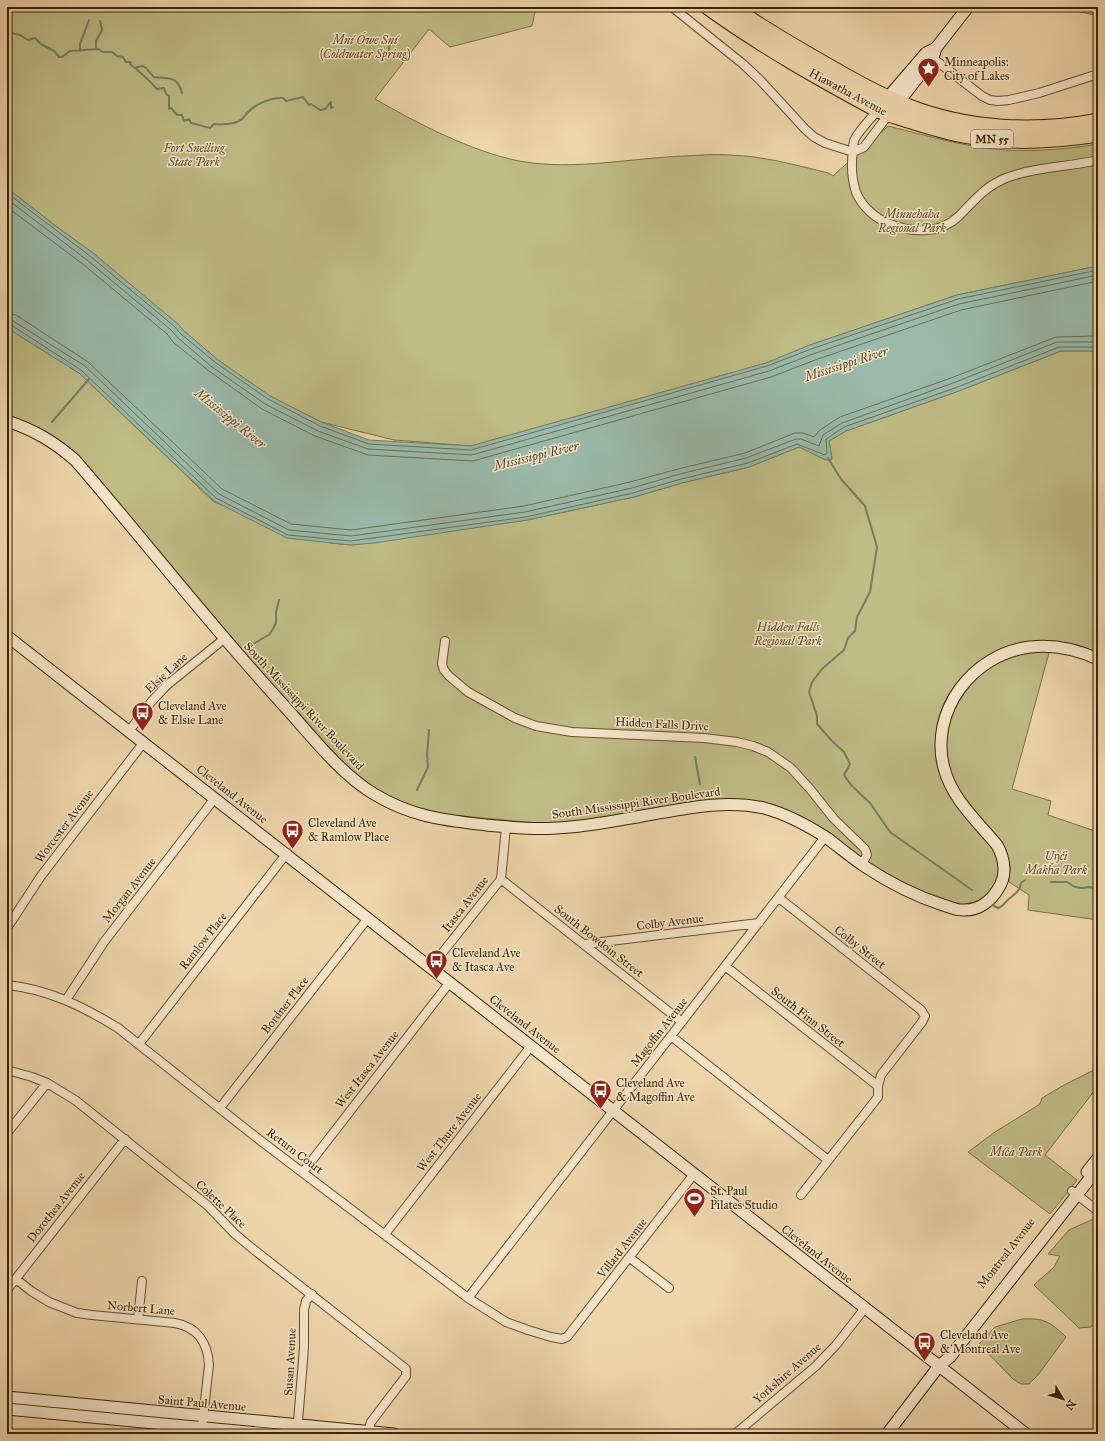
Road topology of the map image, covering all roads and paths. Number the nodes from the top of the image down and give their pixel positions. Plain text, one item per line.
1 (672, 7) edge
2 (708, 7) edge
3 (732, 7) edge
4 (968, 7) edge
5 (932, 53) junction
6 (1098, 74) edge
7 (893, 100) junction
8 (884, 112) junction
9 (1098, 121) edge
10 (1098, 134) edge
11 (853, 152) junction
12 (1098, 160) edge
13 (7, 421) edge
14 (7, 636) edge
15 (224, 638) junction
16 (445, 641) dead end
17 (1098, 659) edge
18 (130, 731) junction
19 (144, 742) junction
20 (215, 798) junction
21 (506, 827) junction
22 (825, 837) junction
23 (286, 853) junction
24 (862, 864) junction
25 (500, 879) junction
26 (779, 898) junction
27 (368, 918) junction
28 (759, 923) junction
29 (7, 928) edge
30 (584, 944) junction
31 (725, 966) junction
32 (431, 967) junction
33 (450, 982) junction
34 (7, 985) edge
35 (66, 1000) junction
36 (682, 1022) junction
37 (671, 1036) junction
38 (139, 1044) junction
39 (531, 1046) junction
40 (7, 1070) edge
41 (47, 1083) junction
42 (878, 1086) junction
43 (220, 1108) junction
44 (614, 1110) junction
45 (7, 1132) edge
46 (125, 1139) junction
47 (1098, 1158) edge
48 (828, 1160) junction
49 (1098, 1168) edge
50 (302, 1172) junction
51 (694, 1174) junction
52 (1074, 1193) junction
53 (801, 1196) dead end
54 (1098, 1211) edge
55 (385, 1234) junction
56 (630, 1258) junction
57 (16, 1279) junction
58 (142, 1281) dead end
59 (669, 1288) dead end
60 (7, 1290) edge
61 (312, 1294) junction
62 (468, 1298) junction
63 (865, 1308) junction
64 (138, 1319) junction
65 (567, 1337) joint
66 (939, 1366) junction
67 (7, 1397) edge
68 (7, 1409) edge
69 (203, 1422) junction
70 (297, 1429) edge
71 (1020, 1432) edge
72 (368, 1433) edge
73 (270, 1434) edge
74 (394, 1434) edge
75 (735, 1434) edge
76 (887, 1434) edge

1 - 11 street
2 - 8 highway, Hiawatha Avenue / MN 55
3 - 7 highway, Hiawatha Avenue / MN 55
4 - 5 street
5 - 6 street
5 - 7 street
7 - 8 street
7 - 9 highway, Hiawatha Avenue / MN 55
8 - 10 highway, Hiawatha Avenue / MN 55
8 - 11 street
8 - 11 street
11 - 12 street
13 - 15 street, South Mississippi River Boulevard
14 - 18 street, Cleveland Avenue
15 - 18 street, Elsie Lane
15 - 21 street, South Mississippi River Boulevard
16 - 24 street, Hidden Falls Drive
17 - 24 street, South Mississippi River Boulevard
18 - 19 street, Cleveland Avenue
19 - 20 street, Cleveland Avenue
19 - 29 street, Worcester Avenue
20 - 23 street, Cleveland Avenue
20 - 35 street, Morgan Avenue
21 - 22 street, South Mississippi River Boulevard
21 - 25 street, Itasca Avenue
22 - 24 street, South Mississippi River Boulevard
22 - 26 street, Magoffin Avenue
23 - 27 street, Cleveland Avenue
23 - 38 street, Ramlow Place
25 - 30 street, South Bowdoin Street
25 - 32 street, Itasca Avenue
26 - 28 street, Magoffin Avenue
26 - 42 street, Colby Street
27 - 32 street, Cleveland Avenue
27 - 43 street, Bordner Place
28 - 30 street, Colby Avenue
28 - 31 street, Magoffin Avenue
30 - 36 street, South Bowdoin Street
31 - 36 street, Magoffin Avenue
31 - 42 street, South Finn Street
32 - 33 street, Cleveland Avenue
33 - 39 street, Cleveland Avenue
33 - 50 street, West Itasca Avenue
34 - 35 street, Return Court
35 - 38 street, Return Court
36 - 37 street, Magoffin Avenue
37 - 44 street, Magoffin Avenue
37 - 48 street
38 - 43 street, Return Court
39 - 44 street, Cleveland Avenue
39 - 55 street, West Thure Avenue
40 - 41 street, Colette Place
41 - 45 street
41 - 46 street, Colette Place
42 - 48 street
43 - 50 street, Return Court
44 - 51 street, Cleveland Avenue
44 - 62 street, Magoffin Avenue
46 - 57 street, Dorothea Avenue
46 - 61 street, Colette Place
47 - 52 street, Montreal Avenue
48 - 53 street
49 - 52 street, Montreal Avenue
50 - 55 street, Return Court
51 - 56 street, Villard Avenue
51 - 63 street, Cleveland Avenue
52 - 54 street
52 - 66 street, Montreal Avenue
55 - 62 street, Return Court
56 - 59 street
56 - 65 street, Villard Avenue
57 - 60 street, Dorothea Avenue
57 - 64 street, Norbert Lane
58 - 64 street
61 - 70 street, Susan Avenue
61 - 72 street, Colette Place
62 - 65 street, Return Court
63 - 66 street, Cleveland Avenue
63 - 75 street, Yorkshire Avenue
64 - 69 street, Norbert Lane
66 - 71 street, Cleveland Avenue
66 - 76 street, Montreal Avenue
67 - 69 street, Saint Paul Avenue
68 - 69 street, Saint Paul Avenue
69 - 70 street, Saint Paul Avenue
69 - 73 street, Saint Paul Avenue
70 - 72 street, Saint Paul Avenue
72 - 74 street, Saint Paul Avenue

